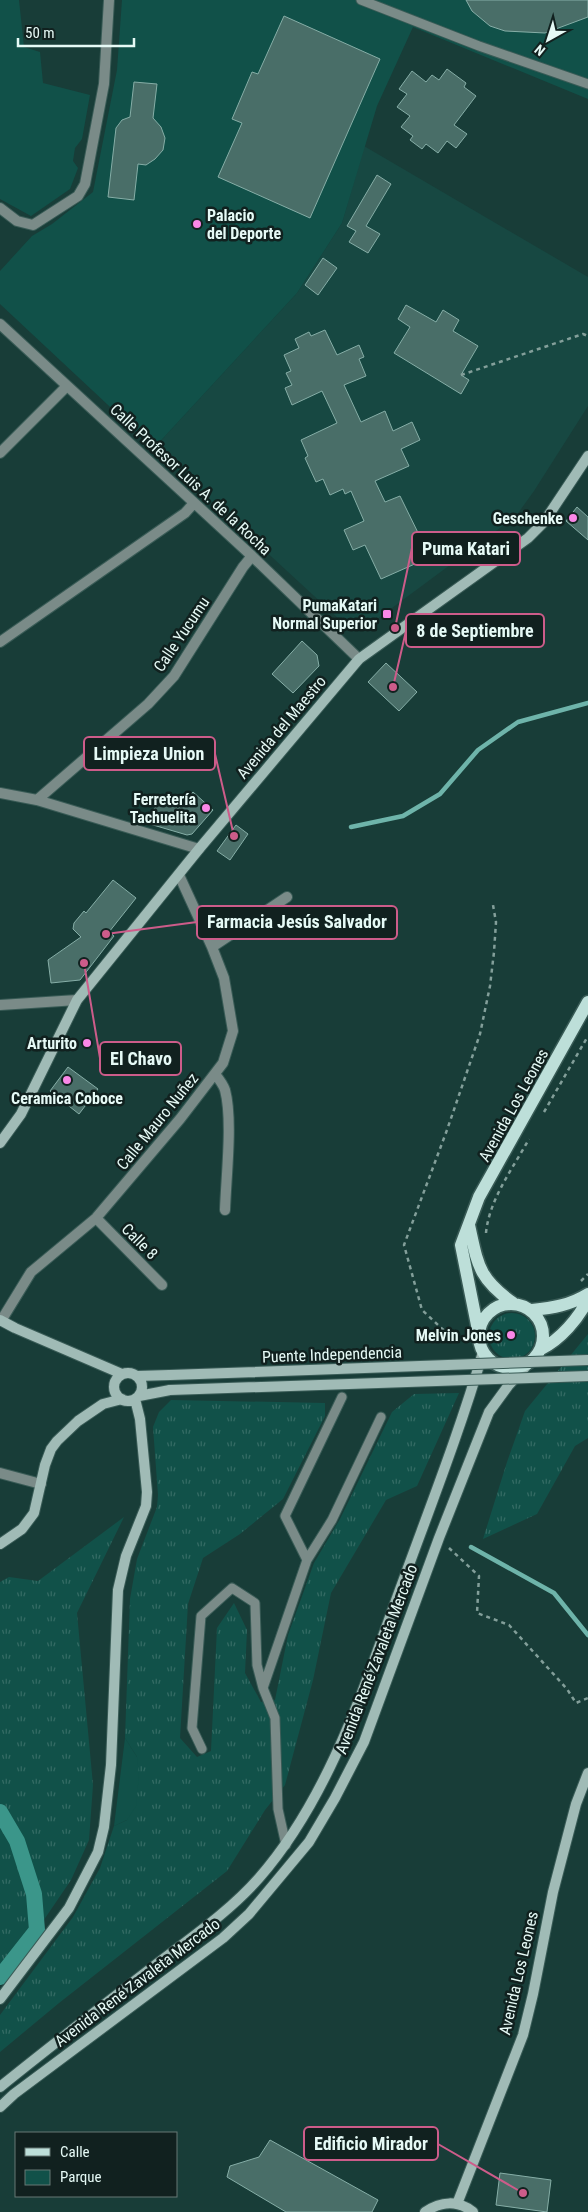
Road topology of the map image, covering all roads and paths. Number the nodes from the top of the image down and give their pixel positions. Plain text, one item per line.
1 (110, 0) edge
2 (361, 0) edge
3 (588, 84) edge
4 (0, 208) edge
5 (0, 324) edge
6 (588, 336) edge
7 (461, 375) dead end
8 (67, 386) junction
9 (0, 453) edge
10 (588, 456) edge
11 (194, 503) junction
12 (252, 556) junction
13 (0, 642) edge
14 (359, 659) junction
15 (0, 793) edge
16 (37, 800) junction
17 (199, 849) junction
18 (179, 875) junction
19 (287, 898) dead end
20 (493, 905) dead end
21 (212, 947) junction
22 (77, 1000) junction
23 (588, 1002) edge
24 (0, 1005) edge
25 (588, 1036) edge
26 (215, 1074) junction
27 (540, 1119) dead end
28 (531, 1136) dead end
29 (0, 1143) edge
30 (225, 1210) dead end
31 (96, 1218) junction
32 (469, 1225) junction
33 (486, 1239) dead end
34 (588, 1274) edge
35 (580, 1282) dead end
36 (162, 1285) dead end
37 (588, 1294) edge
38 (588, 1299) edge
39 (513, 1303) junction
40 (532, 1310) junction
41 (1, 1320) edge
42 (480, 1343) junction
43 (541, 1349) junction
44 (588, 1360) edge
45 (529, 1363) junction
46 (122, 1374) junction
47 (137, 1376) junction
48 (588, 1376) edge
49 (342, 1397) dead end
50 (137, 1398) junction
51 (122, 1400) junction
52 (381, 1417) dead end
53 (0, 1473) edge
54 (41, 1484) junction
55 (439, 1538) junction
56 (0, 1544) edge
57 (307, 1560) junction
58 (263, 1688) junction
59 (588, 1698) edge
60 (202, 1749) dead end
61 (588, 1774) edge
62 (286, 1845) junction
63 (0, 2000) edge
64 (0, 2087) edge
65 (0, 2107) edge
66 (457, 2204) junction
67 (425, 2212) edge
68 (473, 2212) edge

1 - 4 street
2 - 3 lane
5 - 8 street, Calle Profesor Luis A. de la Rocha
6 - 7 path
8 - 9 street
8 - 11 street, Calle Profesor Luis A. de la Rocha
10 - 14 main road, Avenida del Maestro
11 - 12 street, Calle Profesor Luis A. de la Rocha
11 - 13 street
12 - 14 street, Calle Profesor Luis A. de la Rocha
12 - 16 street, Calle Yucumu
14 - 17 main road, Avenida del Maestro
15 - 16 street
16 - 17 street
17 - 18 main road, Avenida del Maestro
18 - 21 street, Calle Mauro Nuñez
18 - 22 main road, Avenida del Maestro
19 - 21 street
20 - 42 path
21 - 26 street, Calle Mauro Nuñez
22 - 24 street
22 - 29 main road, Avenida del Maestro
23 - 32 main road, Avenida Los Leones
25 - 27 path
26 - 30 street
26 - 31 street, Calle Mauro Nuñez
28 - 33 path
31 - 36 street, Calle 8
31 - 41 street, Calle Mauro Nuñez
32 - 39 main road
32 - 42 main road, Avenida Los Leones
34 - 35 path
37 - 40 main road
38 - 43 main road
39 - 40 main road
39 - 42 main road
40 - 43 main road
41 - 46 main road
42 - 45 main road
42 - 62 main road, Avenida René Zavaleta Mercado
43 - 45 main road
44 - 47 main road, Puente Independencia, bridge
45 - 55 main road, Avenida René Zavaleta Mercado
46 - 47 main road
46 - 51 main road
47 - 50 main road
48 - 50 main road, Puente Independencia, bridge
49 - 57 lane
50 - 51 main road
50 - 63 main road
51 - 54 main road
52 - 57 lane
53 - 54 street
54 - 56 main road
55 - 59 path
55 - 65 main road, Avenida René Zavaleta Mercado
57 - 58 lane
58 - 60 lane
58 - 62 lane
61 - 66 main road, Avenida Los Leones
62 - 64 main road, Avenida René Zavaleta Mercado
66 - 67 main road
66 - 68 main road

